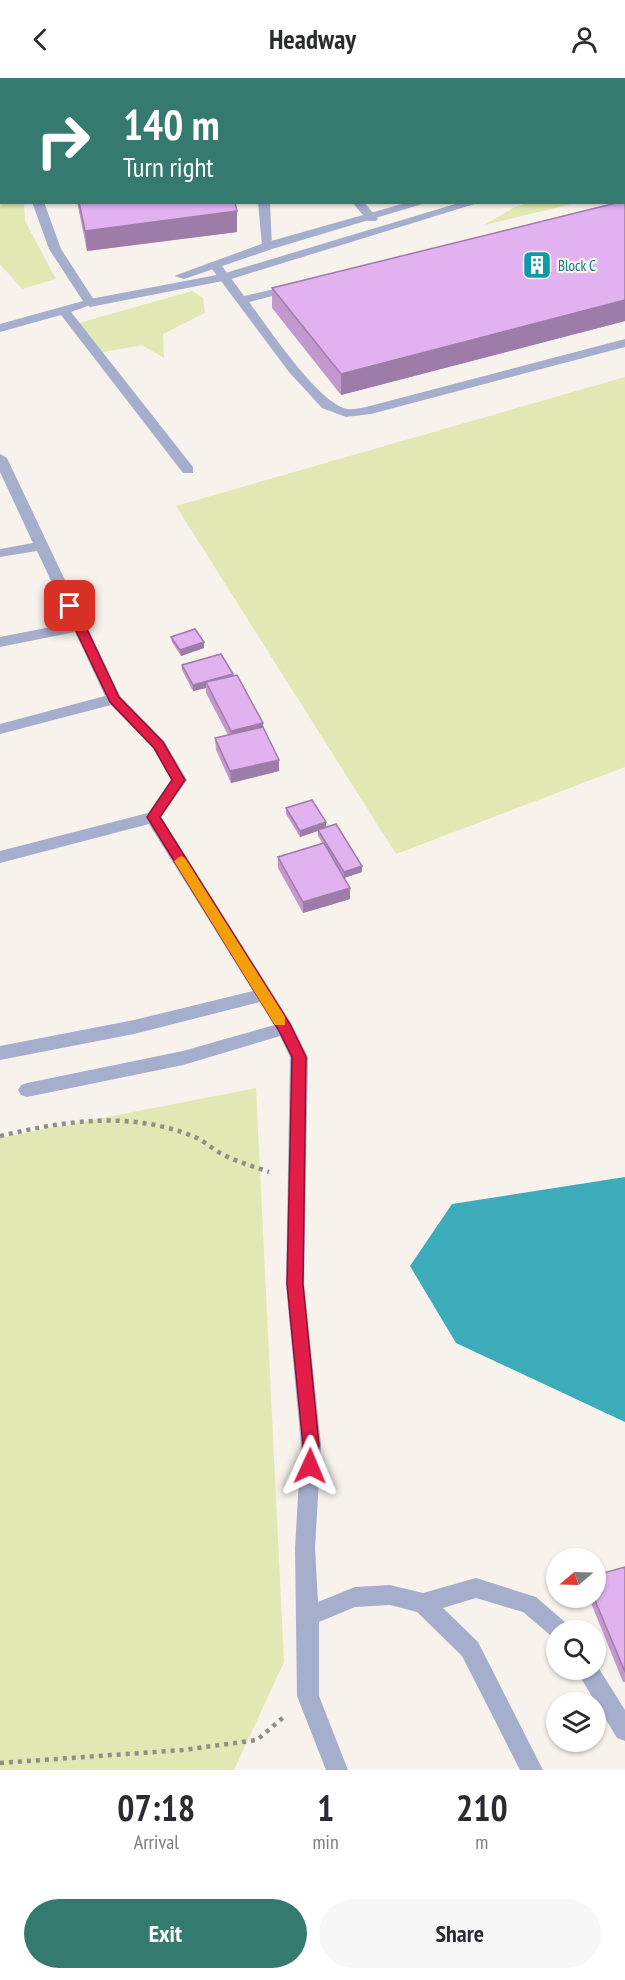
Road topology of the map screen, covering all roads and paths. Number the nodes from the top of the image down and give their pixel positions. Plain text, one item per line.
1 (39, 204) edge
2 (264, 204) edge
3 (359, 204) edge
4 (418, 204) edge
5 (469, 204) edge
6 (372, 219) junction
7 (268, 246) junction
8 (215, 265) junction
9 (224, 277) junction
10 (310, 283) edge
11 (241, 300) junction
12 (90, 303) junction
13 (64, 310) junction
14 (0, 328) edge
15 (625, 343) edge
16 (1, 462) edge
17 (188, 470) dead end
18 (43, 546) junction
19 (0, 553) edge
20 (79, 626) junction
21 (0, 642) edge
22 (114, 699) junction
23 (0, 729) edge
24 (153, 817) junction
25 (0, 857) edge
26 (263, 994) junction
27 (285, 1028) junction
28 (0, 1053) edge
29 (27, 1090) dead end
30 (0, 1136) edge
31 (297, 1182) junction
32 (423, 1603) junction
33 (308, 1616) junction
34 (547, 1620) edge
35 (593, 1680) edge
36 (308, 1696) junction
37 (625, 1730) edge
38 (0, 1763) edge
39 (337, 1770) edge
40 (532, 1770) edge

1 - 12 street
2 - 7 street
3 - 6 street
4 - 6 street
5 - 9 street
6 - 7 street
7 - 8 street
8 - 9 street
8 - 12 street
9 - 11 street
9 - 12 street
10 - 11 street
11 - 15 street
12 - 13 street
13 - 14 street
13 - 17 street
16 - 18 street
18 - 19 street
18 - 20 street
20 - 21 street
20 - 22 street
22 - 23 street
22 - 24 street
24 - 25 street
24 - 26 street
26 - 27 street
26 - 28 street
27 - 29 street
27 - 31 street
30 - 31 path
31 - 33 street
32 - 33 street
32 - 34 street
32 - 40 street
33 - 36 street
35 - 37 street
36 - 38 path
36 - 39 street

